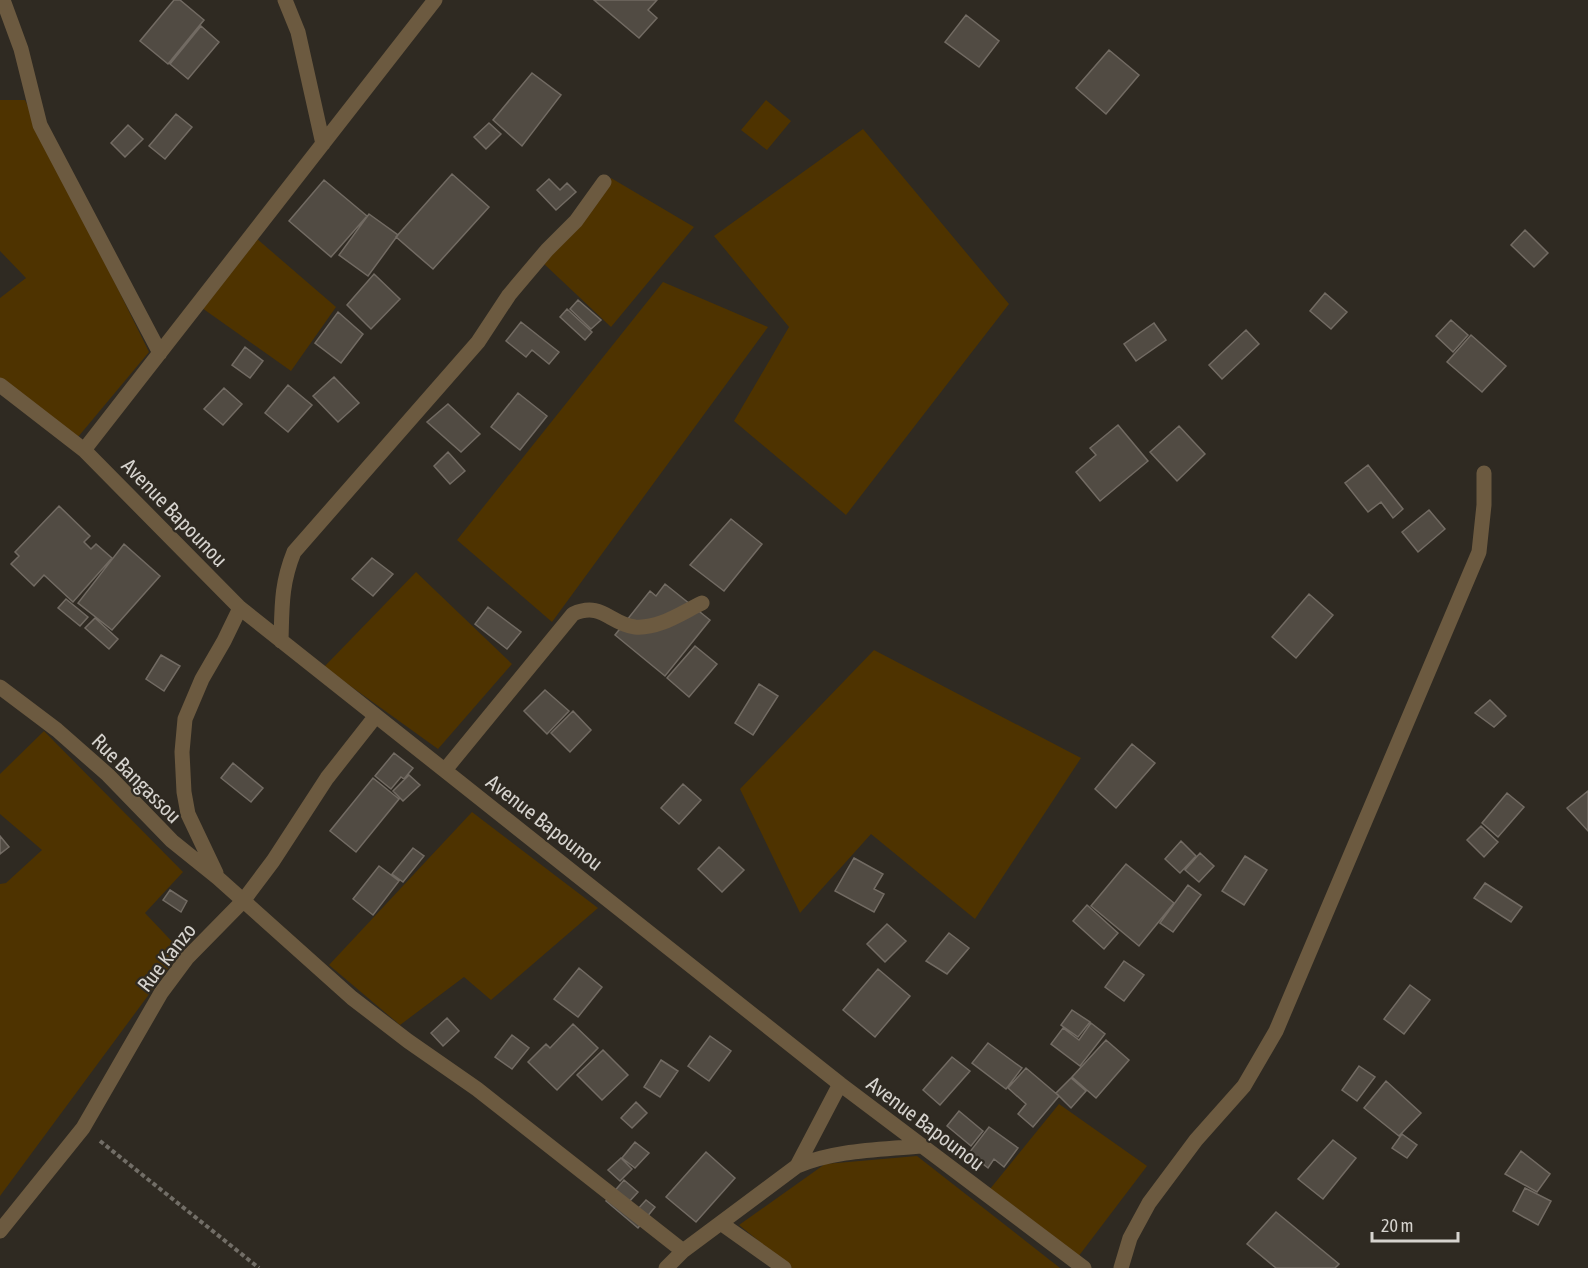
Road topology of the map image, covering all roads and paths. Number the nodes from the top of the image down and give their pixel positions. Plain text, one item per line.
1 (3, 0) edge
2 (285, 0) edge
3 (435, 0) edge
4 (323, 144) junction
5 (604, 182) dead end
6 (160, 352) junction
7 (0, 386) edge
8 (84, 450) junction
9 (1484, 473) dead end
10 (702, 603) dead end
11 (240, 608) junction
12 (281, 641) junction
13 (0, 687) edge
14 (375, 717) junction
15 (445, 770) junction
16 (218, 878) junction
17 (243, 901) junction
18 (840, 1084) junction
19 (83, 1128) junction
20 (920, 1146) junction
21 (797, 1166) junction
22 (722, 1224) junction
23 (0, 1231) edge
24 (683, 1251) junction
25 (259, 1268) edge
26 (666, 1268) edge
27 (784, 1268) edge
28 (1084, 1268) edge
29 (1121, 1268) edge

1 - 6 street
2 - 4 street
3 - 4 street
4 - 6 street
5 - 12 street
6 - 8 street
7 - 8 street, Avenue Bapounou
8 - 11 street, Avenue Bapounou
9 - 29 street
10 - 15 street
11 - 12 street, Avenue Bapounou
11 - 16 street
12 - 14 street, Avenue Bapounou
13 - 16 street, Rue Bangassou
14 - 15 street, Avenue Bapounou
14 - 17 street, Rue Kanzo
15 - 18 street, Avenue Bapounou
16 - 17 street, Rue Bangassou
17 - 19 street, Rue Kanzo
17 - 24 street, Rue Bangassou
18 - 20 street, Avenue Bapounou
18 - 21 street
19 - 23 street, Rue Kanzo
19 - 25 path
20 - 21 street
20 - 28 street, Avenue Bapounou
21 - 22 street
22 - 24 street
22 - 27 street
24 - 26 street

